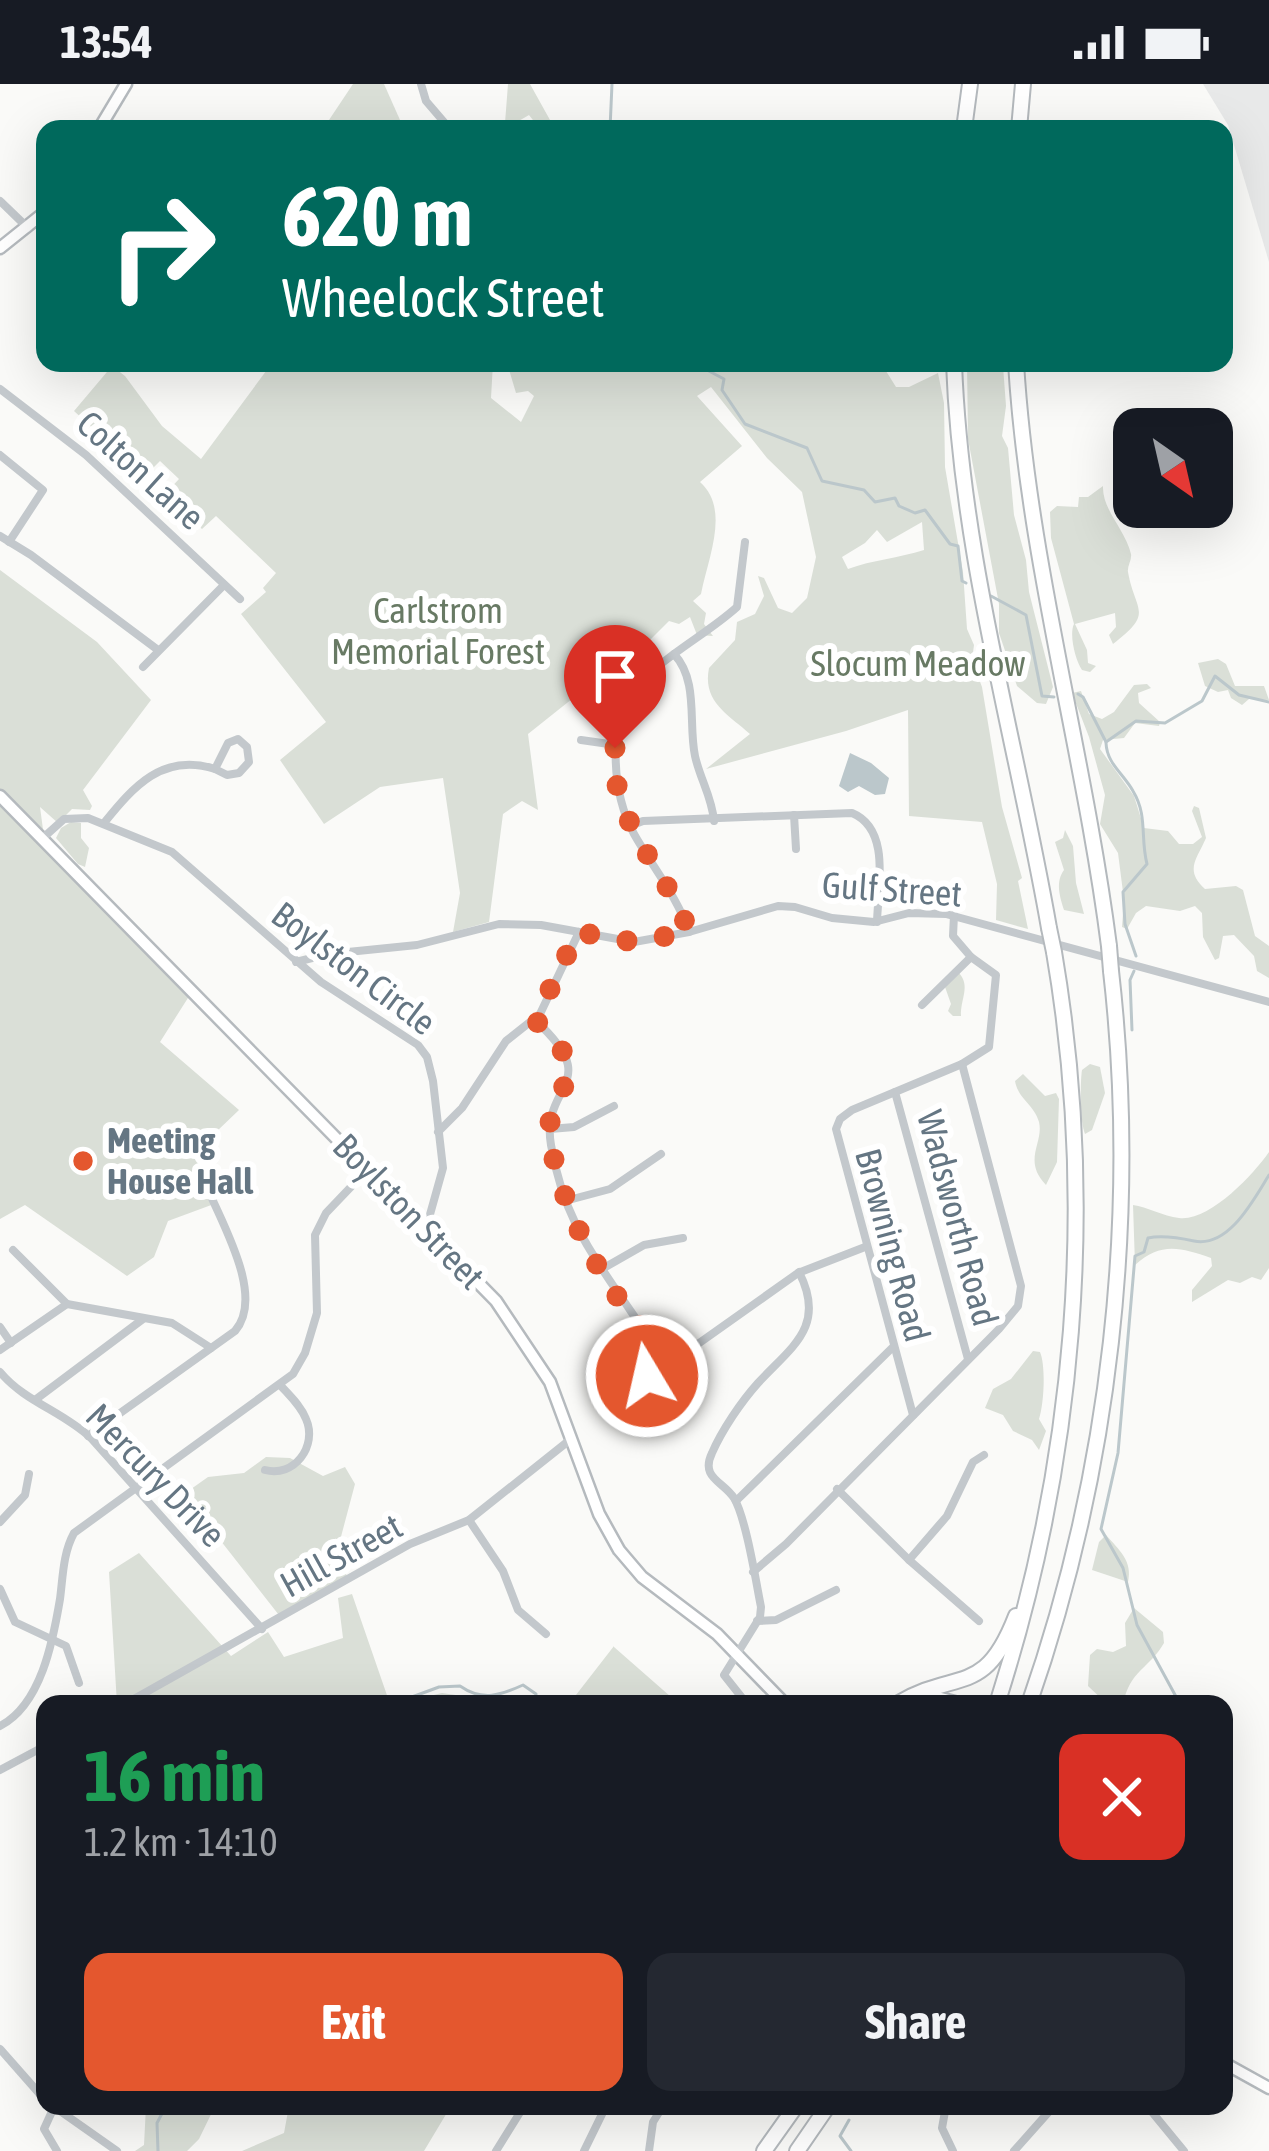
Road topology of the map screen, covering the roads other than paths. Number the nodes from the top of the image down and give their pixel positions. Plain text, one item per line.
1 (126, 84) edge
2 (421, 84) edge
3 (970, 84) edge
4 (1023, 84) edge
5 (104, 120) edge
6 (442, 120) edge
7 (965, 120) edge
8 (1019, 120) edge
9 (0, 201) edge
10 (36, 220) edge
11 (28, 228) junction
12 (0, 248) edge
13 (954, 372) edge
14 (1017, 372) edge
15 (0, 389) edge
16 (1, 458) edge
17 (5, 539) edge
18 (745, 542) dead end
19 (224, 585) junction
20 (240, 598) dead end
21 (158, 650) junction
22 (674, 654) junction
23 (142, 667) dead end
24 (581, 740) dead end
25 (616, 745) junction
26 (214, 769) junction
27 (0, 796) edge
28 (794, 815) junction
29 (714, 821) junction
30 (104, 823) junction
31 (630, 826) junction
32 (44, 837) junction
33 (796, 849) dead end
34 (954, 915) junction
35 (877, 922) junction
36 (578, 932) junction
37 (689, 932) junction
38 (971, 957) junction
39 (296, 962) junction
40 (1269, 1002) edge
41 (922, 1005) dead end
42 (535, 1020) junction
43 (962, 1064) junction
44 (895, 1092) junction
45 (614, 1106) dead end
46 (550, 1129) junction
47 (438, 1132) junction
48 (661, 1154) dead end
49 (368, 1169) junction
50 (210, 1194) dead end
51 (565, 1201) junction
52 (423, 1225) junction
53 (683, 1238) dead end
54 (865, 1247) junction
55 (13, 1250) dead end
56 (602, 1269) junction
57 (799, 1272) junction
58 (67, 1304) junction
59 (145, 1318) junction
60 (0, 1327) edge
61 (655, 1342) junction
62 (11, 1343) junction
63 (211, 1348) junction
64 (892, 1348) junction
65 (0, 1350) edge
66 (968, 1359) junction
67 (0, 1372) edge
68 (281, 1386) junction
69 (34, 1401) junction
70 (657, 1403) dead end
71 (913, 1415) junction
72 (88, 1436) junction
73 (572, 1438) junction
74 (984, 1455) dead end
75 (265, 1470) dead end
76 (28, 1474) dead end
77 (134, 1488) junction
78 (838, 1490) junction
79 (736, 1501) junction
80 (469, 1520) junction
81 (0, 1522) edge
82 (909, 1560) junction
83 (1037, 1561) junction
84 (753, 1572) junction
85 (0, 1589) edge
86 (836, 1589) dead end
87 (1064, 1590) junction
88 (757, 1621) junction
89 (979, 1621) dead end
90 (262, 1630) junction
91 (546, 1634) dead end
92 (51, 1638) junction
93 (736, 1654) junction
94 (79, 1683) dead end
95 (142, 1695) edge
96 (737, 1695) edge
97 (773, 1695) edge
98 (916, 1695) edge
99 (1000, 1695) edge
100 (1032, 1695) edge
101 (1042, 1695) edge
102 (0, 1726) edge
103 (36, 1751) edge
104 (0, 1770) edge
105 (0, 2049) edge
106 (1233, 2067) edge
107 (1269, 2088) edge
108 (36, 2091) edge
109 (49, 2115) edge
110 (66, 2115) edge
111 (518, 2115) edge
112 (602, 2115) edge
113 (657, 2115) edge
114 (790, 2115) edge
115 (822, 2115) edge
116 (944, 2115) edge
117 (1046, 2115) edge
118 (1154, 2115) edge
119 (57, 2151) edge
120 (117, 2151) edge
121 (496, 2151) edge
122 (584, 2151) edge
123 (649, 2151) edge
124 (764, 2151) edge
125 (797, 2151) edge
126 (953, 2151) edge
127 (1014, 2151) edge
128 (1184, 2151) edge

1 - 5 main road
2 - 6 street
3 - 7 highway
4 - 8 highway
9 - 11 street
10 - 11 main road
11 - 12 main road
13 - 83 highway, bridge
14 - 87 highway, bridge
15 - 19 street, Colton Lane
16 - 17 street
17 - 21 street
18 - 22 street
19 - 20 street, Colton Lane
19 - 21 street
21 - 23 street
22 - 25 street
22 - 29 street
24 - 25 street
25 - 31 street
26 - 26 street
26 - 30 street
27 - 32 main road, Boylston Street
28 - 29 street
28 - 33 street
28 - 35 street
29 - 31 street
30 - 32 street
30 - 39 street, Boylston Circle
31 - 37 street
32 - 49 main road, Boylston Street
34 - 35 street, Gulf Street
34 - 38 street
34 - 40 street, Gulf Street
35 - 37 street, Gulf Street
36 - 37 street, Gulf Street
36 - 39 street, Gulf Street
36 - 42 street
38 - 41 street
38 - 43 street
39 - 47 street, Boylston Circle
42 - 46 street
42 - 47 street
43 - 44 street, Browning Road
43 - 66 street
44 - 54 street, Browning Road
44 - 66 street, Wadsworth Road
45 - 46 street
46 - 51 street
47 - 52 street, Boylston Circle
48 - 51 street
49 - 52 main road, Boylston Street
49 - 68 street
50 - 63 street
51 - 56 street
52 - 73 main road, Boylston Street
53 - 56 street
54 - 57 street
54 - 64 street, Browning Road
55 - 58 street
56 - 61 street
57 - 61 street
57 - 79 street
58 - 59 street
58 - 62 street
59 - 63 street
59 - 69 street
60 - 62 street
61 - 70 street
62 - 65 street
63 - 72 street
64 - 71 street, Browning Road
64 - 79 street
66 - 71 street
67 - 69 street, Mercury Drive
68 - 75 street
68 - 77 street
69 - 72 street, Mercury Drive
71 - 78 street
72 - 77 street, Mercury Drive
73 - 80 street, Hill Street
73 - 93 main road, Boylston Street
74 - 82 street
76 - 81 street
77 - 90 street, Mercury Drive
77 - 92 street
78 - 82 street
78 - 84 street
79 - 84 street
80 - 90 street, Hill Street
80 - 91 street
82 - 89 street
83 - 98 highway
83 - 99 highway
84 - 88 street
85 - 92 street
86 - 88 street
87 - 100 highway
87 - 101 highway
88 - 93 street
90 - 95 street, Hill Street
92 - 94 street
92 - 102 street
93 - 96 street
93 - 97 main road, Boylston Street
103 - 104 street
105 - 108 street
106 - 107 main road
109 - 119 street
110 - 120 street
111 - 121 street
112 - 122 street
113 - 123 street
114 - 124 highway
115 - 125 highway
116 - 126 street
117 - 127 street
118 - 128 street

